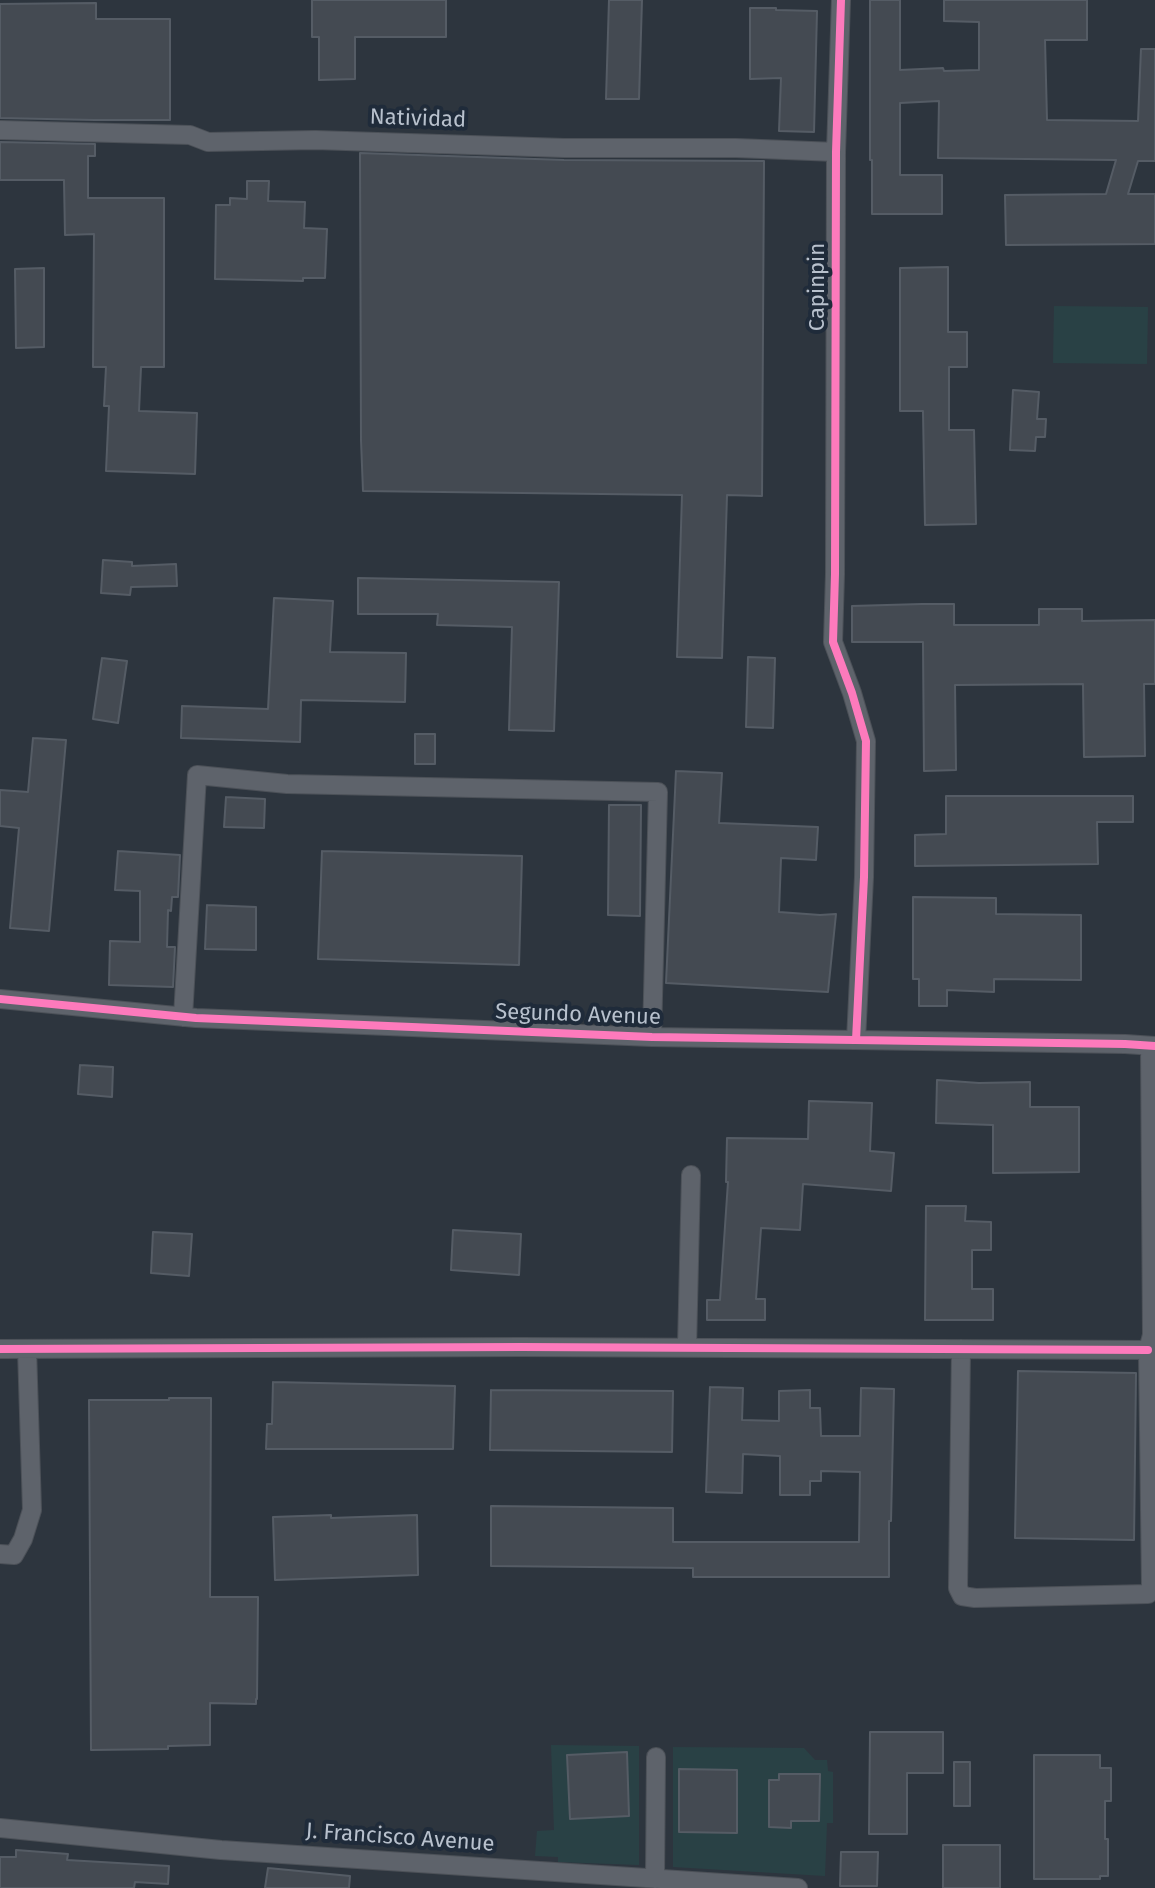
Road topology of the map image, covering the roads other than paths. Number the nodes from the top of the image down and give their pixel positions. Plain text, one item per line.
1 (841, 0) edge
2 (0, 130) edge
3 (836, 152) junction
4 (0, 999) edge
5 (183, 1017) junction
6 (652, 1037) junction
7 (856, 1040) junction
8 (1153, 1046) edge
9 (691, 1175) dead end
10 (687, 1348) junction
11 (0, 1349) edge
12 (27, 1349) junction
13 (961, 1349) junction
14 (1148, 1350) junction
15 (0, 1554) edge
16 (656, 1757) dead end
17 (0, 1828) edge
18 (655, 1879) junction
19 (798, 1888) edge

1 - 3 street, Capinpin
2 - 3 street, Natividad
3 - 7 street, Capinpin
4 - 5 street, Segundo Avenue
5 - 6 street, Segundo Avenue
5 - 6 street
6 - 7 street, Segundo Avenue
7 - 8 street, Segundo Avenue
8 - 14 street
9 - 10 street
10 - 12 street
10 - 13 street
11 - 12 street
12 - 15 street
13 - 14 street
13 - 14 street
16 - 18 street
17 - 18 street, J. Francisco Avenue
18 - 19 street, J. Francisco Avenue

